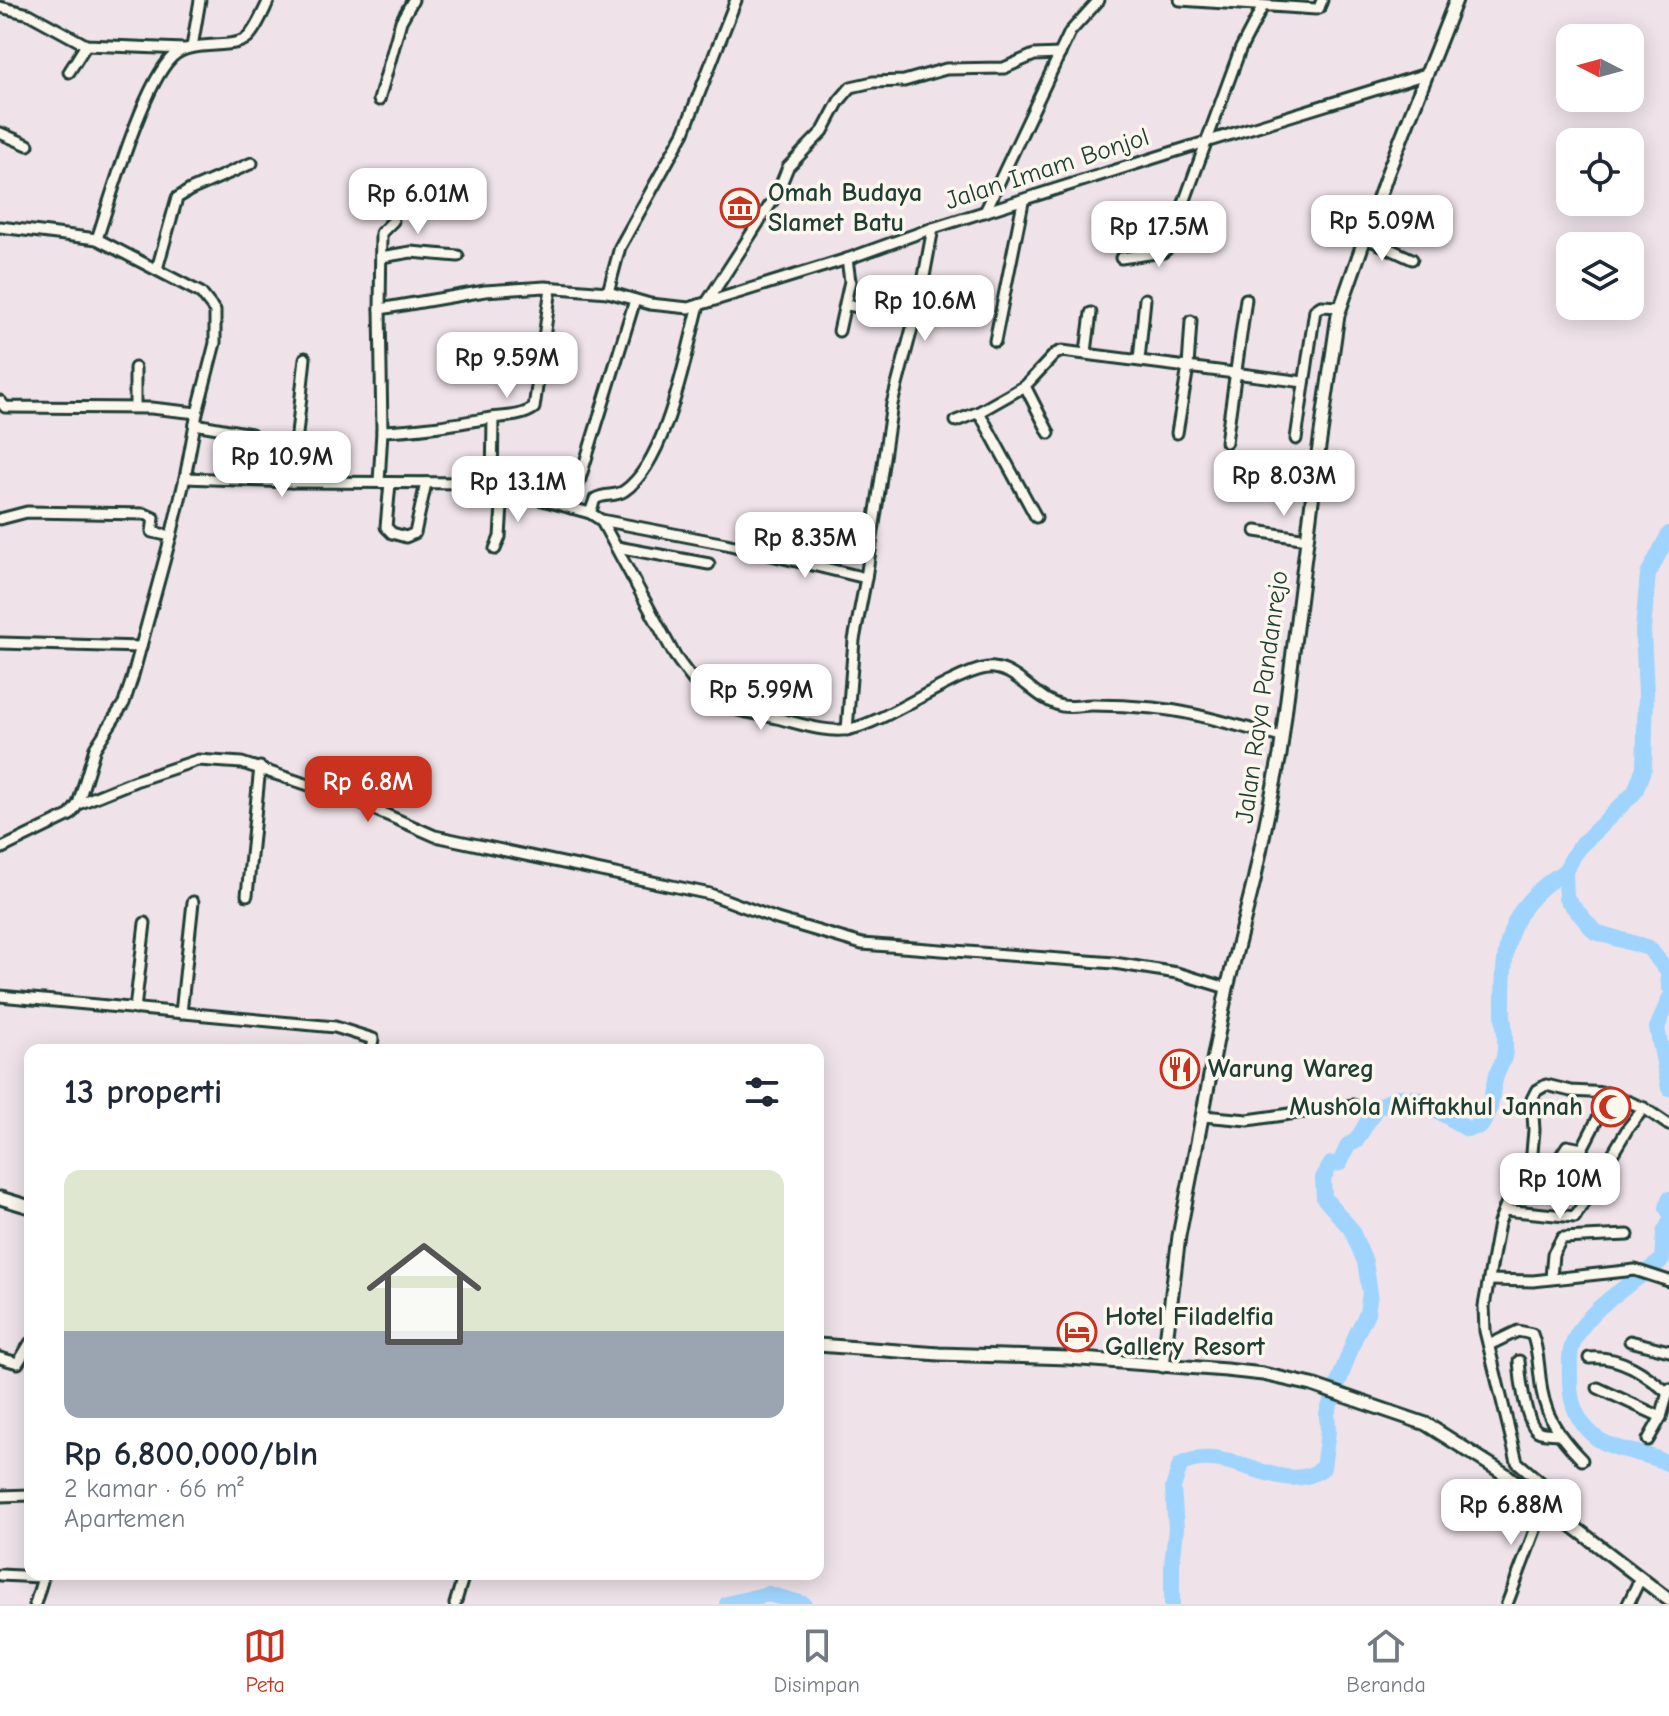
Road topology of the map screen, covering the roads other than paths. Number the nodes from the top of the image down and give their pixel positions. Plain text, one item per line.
1 (200, 0) edge
2 (269, 0) edge
3 (413, 0) edge
4 (736, 0) edge
5 (1099, 0) edge
6 (1180, 0) edge
7 (1322, 0) edge
8 (1456, 0) edge
9 (1, 6) edge
10 (1263, 6) junction
11 (86, 45) junction
12 (188, 48) junction
13 (1060, 54) junction
14 (69, 72) dead end
15 (1426, 74) junction
16 (379, 100) dead end
17 (0, 133) edge
18 (1206, 142) junction
19 (28, 145) dead end
20 (252, 163) dead end
21 (1023, 202) junction
22 (985, 212) junction
23 (393, 221) dead end
24 (0, 227) edge
25 (933, 228) junction
26 (1366, 238) junction
27 (97, 239) junction
28 (458, 256) dead end
29 (381, 257) junction
30 (1121, 258) dead end
31 (847, 259) junction
32 (1412, 259) dead end
33 (157, 269) junction
34 (551, 288) junction
35 (608, 292) junction
36 (1145, 299) dead end
37 (1246, 299) dead end
38 (635, 300) junction
39 (703, 303) junction
40 (847, 305) junction
41 (1340, 307) junction
42 (380, 309) junction
43 (889, 312) dead end
44 (1091, 313) dead end
45 (1191, 321) dead end
46 (839, 331) dead end
47 (995, 341) dead end
48 (1086, 352) junction
49 (305, 358) dead end
50 (1139, 360) junction
51 (1188, 367) junction
52 (135, 368) dead end
53 (1236, 374) junction
54 (1304, 382) junction
55 (1025, 386) junction
56 (0, 401) edge
57 (135, 407) junction
58 (979, 412) junction
59 (192, 415) junction
60 (493, 418) junction
61 (956, 421) dead end
62 (382, 431) junction
63 (1049, 433) dead end
64 (1177, 433) dead end
65 (251, 434) dead end
66 (1296, 439) dead end
67 (1226, 442) dead end
68 (185, 478) junction
69 (292, 482) junction
70 (384, 482) junction
71 (426, 483) junction
72 (492, 484) junction
73 (503, 489) junction
74 (571, 508) junction
75 (590, 513) junction
76 (1036, 517) dead end
77 (0, 519) edge
78 (601, 520) junction
79 (1256, 531) dead end
80 (165, 535) junction
81 (1307, 539) junction
82 (617, 547) junction
83 (495, 549) dead end
84 (709, 564) dead end
85 (866, 578) junction
86 (0, 643) edge
87 (141, 647) junction
88 (847, 730) junction
89 (1282, 737) junction
90 (260, 767) junction
91 (78, 804) junction
92 (0, 849) edge
93 (247, 895) dead end
94 (193, 902) dead end
95 (145, 923) dead end
96 (1227, 988) junction
97 (0, 996) edge
98 (135, 1009) junction
99 (181, 1013) junction
100 (372, 1044) edge
101 (1607, 1093) junction
102 (1353, 1105) dead end
103 (1644, 1108) junction
104 (1203, 1116) junction
105 (1669, 1125) edge
106 (1526, 1170) junction
107 (0, 1198) edge
108 (24, 1205) edge
109 (1504, 1210) junction
110 (1628, 1235) dead end
111 (1551, 1278) junction
112 (1489, 1280) junction
113 (1669, 1281) edge
114 (1630, 1341) dead end
115 (824, 1345) edge
116 (1489, 1345) junction
117 (1669, 1351) edge
118 (24, 1353) edge
119 (0, 1358) edge
120 (1589, 1358) dead end
121 (1519, 1361) dead end
122 (1163, 1366) junction
123 (1669, 1385) edge
124 (1598, 1388) dead end
125 (1669, 1393) edge
126 (1660, 1419) junction
127 (1669, 1427) edge
128 (1558, 1434) junction
129 (1648, 1440) dead end
130 (1582, 1460) dead end
131 (24, 1495) edge
132 (0, 1496) edge
133 (1540, 1505) junction
134 (1469, 1521) dead end
135 (0, 1575) edge
136 (24, 1575) edge
137 (1640, 1579) junction
138 (43, 1580) edge
139 (462, 1580) edge
140 (1669, 1600) edge
141 (35, 1604) edge
142 (455, 1604) edge
143 (1507, 1604) edge
144 (1628, 1604) edge

1 - 12 street
2 - 12 street
3 - 16 street
4 - 35 street
5 - 13 street
6 - 10 street
7 - 10 street
8 - 15 main road, Jalan Raya Pandanrejo
9 - 11 street
10 - 18 street
11 - 12 street
11 - 14 street
12 - 27 street
13 - 22 street
13 - 39 street
15 - 18 street, Jalan Imam Bonjol
15 - 26 main road, Jalan Raya Pandanrejo
17 - 19 street
18 - 21 street, Jalan Imam Bonjol
18 - 30 street
20 - 33 street
21 - 22 street, Jalan Imam Bonjol
21 - 47 street
22 - 25 street, Jalan Imam Bonjol
23 - 29 street
24 - 27 street
25 - 31 street, Jalan Imam Bonjol
25 - 85 street
26 - 32 street
26 - 41 main road, Jalan Raya Pandanrejo
27 - 33 street
28 - 29 street
29 - 42 street
31 - 39 street, Jalan Imam Bonjol
31 - 40 street
33 - 59 street
34 - 35 street, Jalan Imam Bonjol
34 - 42 street, Jalan Imam Bonjol
34 - 60 street
35 - 38 street, Jalan Imam Bonjol
36 - 50 street
37 - 53 street
38 - 39 street, Jalan Imam Bonjol
38 - 74 street
39 - 75 street
40 - 43 street
40 - 46 street
41 - 54 street
41 - 81 main road, Jalan Raya Pandanrejo
42 - 62 street
44 - 48 street
45 - 51 street
48 - 50 street
48 - 55 street
49 - 69 street
50 - 51 street
51 - 53 street
51 - 64 street
52 - 57 street
53 - 54 street
53 - 67 street
54 - 66 street
55 - 58 street
55 - 63 street
56 - 57 street
57 - 59 street
58 - 61 street
58 - 76 street
59 - 65 street
59 - 68 street
60 - 62 street
60 - 72 street
62 - 70 street
68 - 69 street
68 - 80 street
69 - 70 street
70 - 71 street
70 - 71 street
71 - 72 street
72 - 73 street
73 - 74 street
73 - 83 street
74 - 75 street
75 - 78 street
77 - 80 street
78 - 82 street
78 - 85 street
79 - 81 street
80 - 87 street
81 - 89 main road, Jalan Raya Pandanrejo
82 - 84 street
82 - 88 street
85 - 88 street
86 - 87 street
87 - 91 street
88 - 89 street
89 - 96 main road, Jalan Raya Pandanrejo
90 - 91 street
90 - 93 street
90 - 96 street
91 - 92 street
94 - 99 street
95 - 98 street
96 - 104 main road, Jalan Raya Pandanrejo
97 - 98 street
98 - 99 street
99 - 100 street
101 - 103 street
101 - 106 street
101 - 106 street
102 - 104 street
103 - 105 street
103 - 109 street
104 - 122 main road, Jalan Raya Pandanrejo
106 - 109 street
107 - 108 main road
109 - 112 street
110 - 111 street
111 - 112 street
111 - 113 street
112 - 116 street
114 - 117 street
115 - 122 main road
116 - 128 street
116 - 133 street
118 - 119 street
120 - 125 street
121 - 128 street
122 - 133 main road
123 - 125 street
124 - 126 street
125 - 126 street
126 - 127 street
126 - 129 street
128 - 130 street
131 - 132 street
133 - 134 street
133 - 137 main road
133 - 143 street
135 - 136 street
137 - 140 main road
137 - 144 street
138 - 141 street
139 - 142 street

